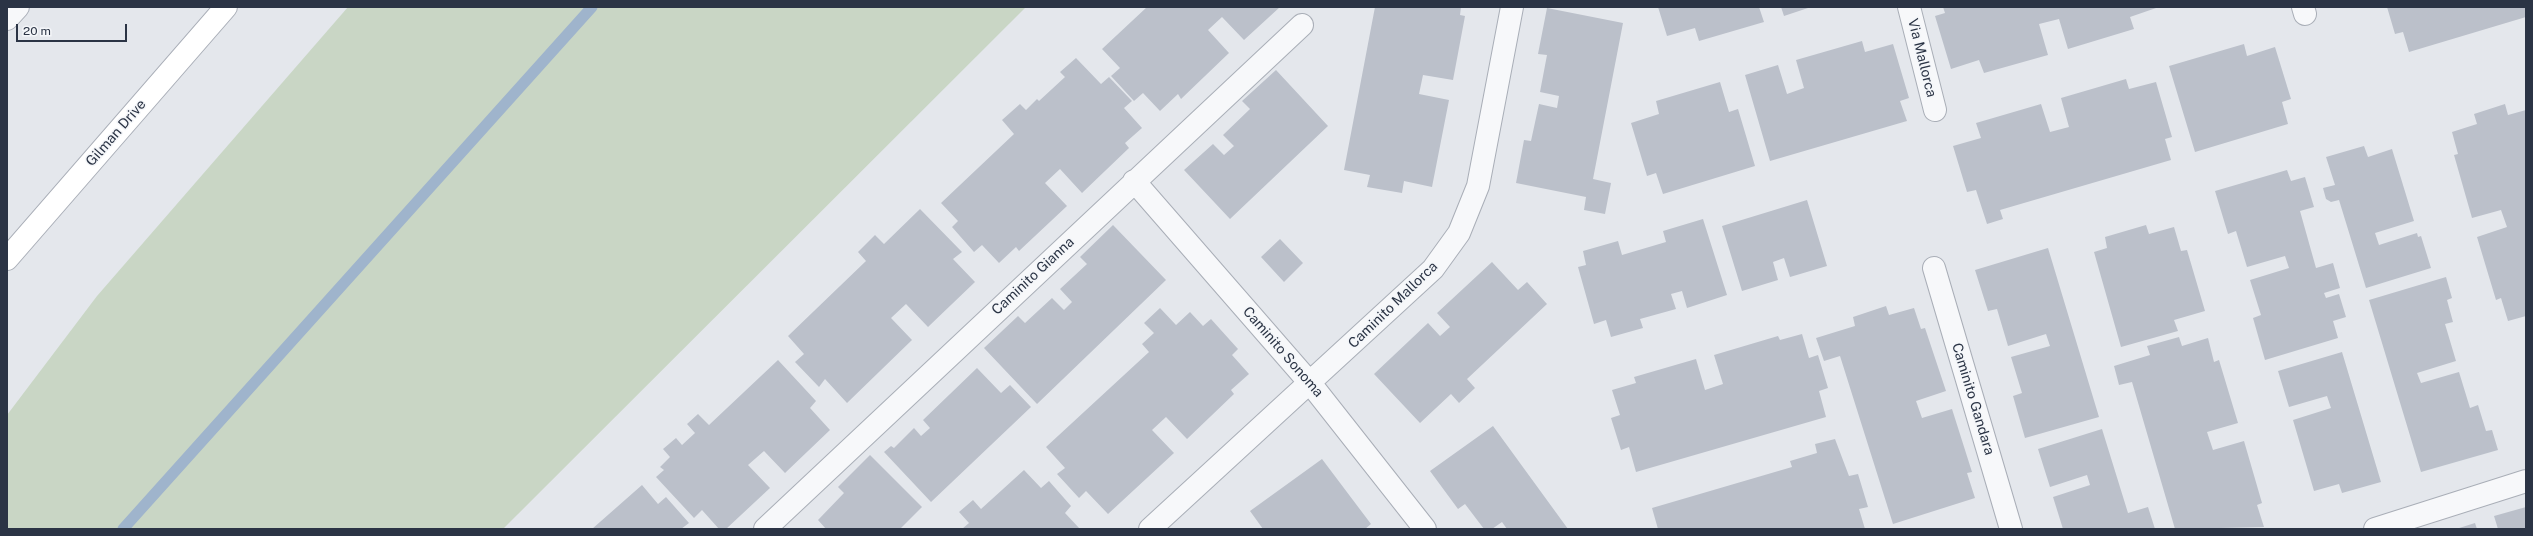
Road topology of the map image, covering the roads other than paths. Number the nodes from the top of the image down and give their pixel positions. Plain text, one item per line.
1 (18, 7) edge
2 (226, 7) edge
3 (1512, 7) edge
4 (1909, 7) edge
5 (7, 19) edge
6 (1302, 25) dead end
7 (1935, 110) dead end
8 (1134, 181) junction
9 (7, 258) edge
10 (1934, 268) dead end
11 (1310, 383) junction
12 (2526, 482) edge
13 (765, 529) edge
14 (1150, 529) edge
15 (1425, 529) edge
16 (2012, 529) edge
17 (2375, 529) edge

1 - 5 street
2 - 9 main road, Gilman Drive
3 - 11 street, Caminito Mallorca
4 - 7 street, Via Mallorca
6 - 8 street, Caminito Gianna
8 - 11 street, Caminito Sonoma
8 - 13 street, Caminito Gianna
10 - 16 street, Caminito Gandara
11 - 14 street, Caminito Mallorca
11 - 15 street, Caminito Sonoma
12 - 17 street

